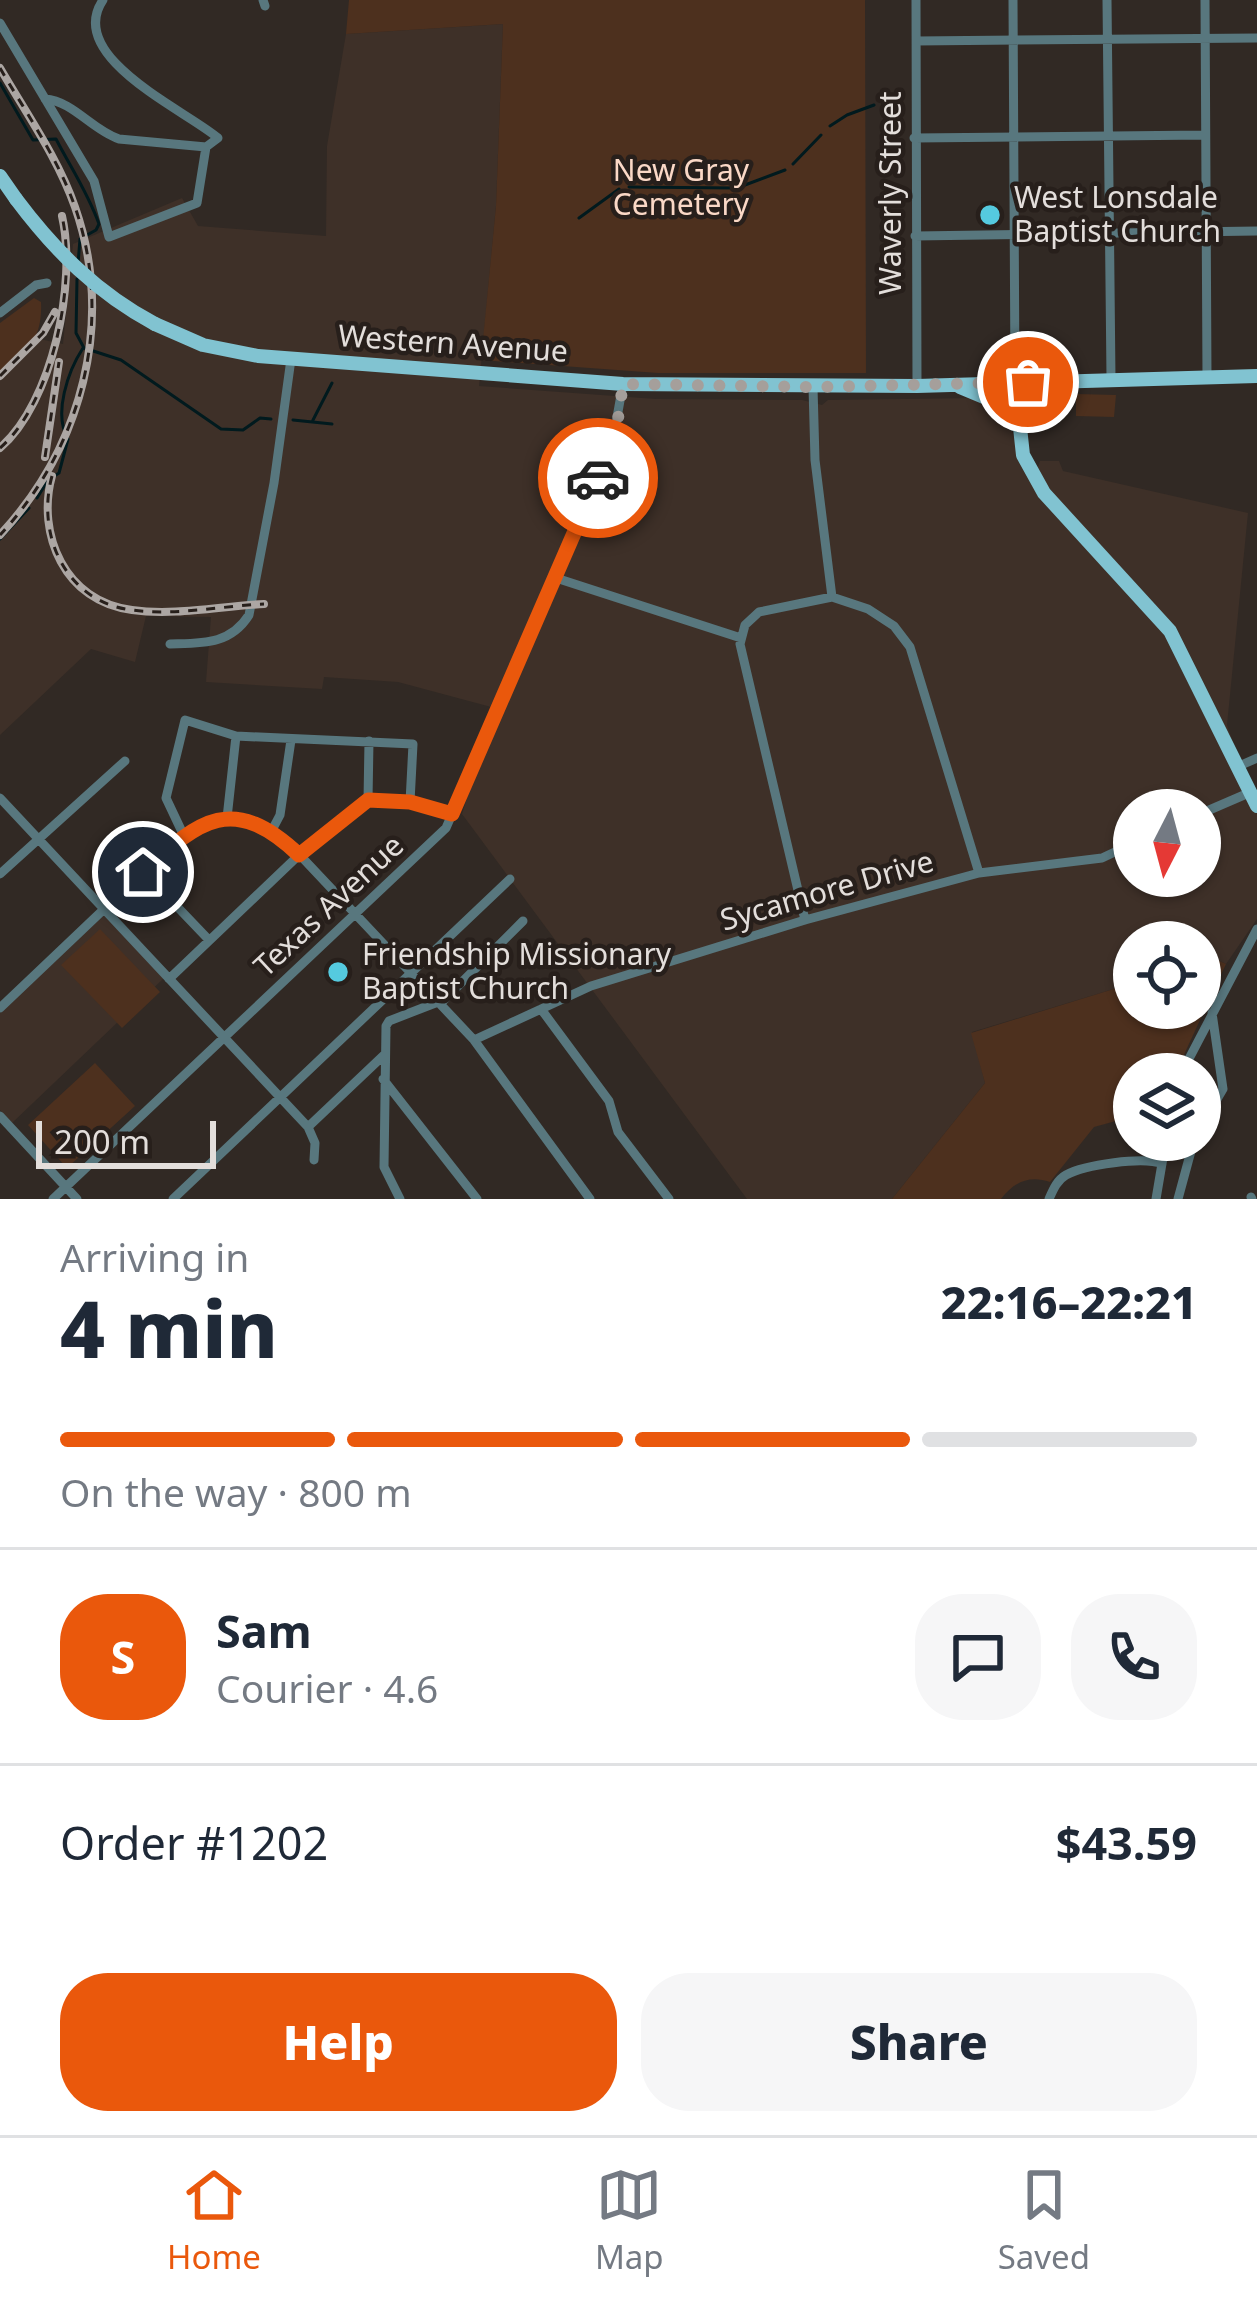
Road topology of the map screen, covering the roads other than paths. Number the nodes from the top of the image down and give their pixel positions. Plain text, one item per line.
1 (103, 0) edge
2 (916, 0) edge
3 (1013, 0) edge
4 (1107, 0) edge
5 (1205, 0) edge
6 (0, 23) edge
7 (1206, 37) junction
8 (1257, 38) edge
9 (1108, 39) junction
10 (916, 41) junction
11 (1014, 42) junction
12 (45, 99) junction
13 (1205, 135) junction
14 (1108, 136) junction
15 (1014, 137) junction
16 (914, 138) junction
17 (206, 147) junction
18 (1, 181) edge
19 (1257, 230) edge
20 (1206, 231) junction
21 (1110, 233) junction
22 (1012, 235) junction
23 (915, 236) junction
24 (47, 283) dead end
25 (0, 313) edge
26 (291, 359) junction
27 (1207, 376) junction
28 (1257, 376) edge
29 (1111, 378) junction
30 (1015, 382) junction
31 (623, 384) junction
32 (956, 385) junction
33 (916, 386) junction
34 (813, 387) junction
35 (1018, 431) junction
36 (556, 578) junction
37 (832, 597) junction
38 (741, 638) junction
39 (170, 644) dead end
40 (236, 736) junction
41 (291, 740) junction
42 (369, 741) junction
43 (1257, 758) edge
44 (125, 761) dead end
45 (1239, 766) junction
46 (0, 798) edge
47 (1254, 799) edge
48 (368, 800) junction
49 (410, 802) junction
50 (1221, 808) edge
51 (452, 814) junction
52 (227, 818) junction
53 (271, 832) junction
54 (183, 835) junction
55 (38, 838) junction
56 (1113, 853) edge
57 (299, 855) junction
58 (143, 872) junction
59 (979, 873) junction
60 (0, 874) edge
61 (511, 879) dead end
62 (105, 910) junction
63 (356, 914) junction
64 (805, 920) junction
65 (523, 921) dead end
66 (1257, 929) edge
67 (209, 940) junction
68 (412, 974) junction
69 (169, 979) junction
70 (1221, 996) edge
71 (439, 1003) junction
72 (0, 1008) edge
73 (541, 1009) junction
74 (226, 1037) junction
75 (474, 1040) junction
76 (384, 1055) junction
77 (383, 1079) junction
78 (280, 1098) junction
79 (0, 1116) edge
80 (11, 1127) junction
81 (308, 1127) junction
82 (0, 1137) edge
83 (314, 1160) dead end
84 (1131, 1161) edge
85 (1154, 1161) edge
86 (1163, 1161) edge
87 (1188, 1161) edge
88 (1162, 1164) junction
89 (65, 1187) junction
90 (179, 1197) edge
91 (53, 1199) edge
92 (77, 1199) edge
93 (400, 1199) edge
94 (477, 1199) edge
95 (590, 1199) edge
96 (669, 1199) edge
97 (1049, 1199) edge
98 (1156, 1199) edge
99 (1178, 1199) edge

1 - 17 street
2 - 10 street, Waverly Street
3 - 11 street
4 - 9 street
5 - 7 street
6 - 12 street
7 - 8 street
7 - 9 street
7 - 13 street
9 - 11 street
9 - 14 street
10 - 11 street
10 - 16 street, Waverly Street
11 - 15 street
12 - 17 street
12 - 17 street
13 - 14 street
13 - 20 street
14 - 15 street
14 - 21 street
15 - 16 street
15 - 22 street
16 - 23 street, Waverly Street
18 - 26 main road, Western Avenue, bridge
19 - 20 street
20 - 21 street
20 - 27 street
21 - 22 street
21 - 29 street
22 - 23 street
22 - 30 street
23 - 33 street, Waverly Street
24 - 25 street
26 - 31 main road, Western Avenue
26 - 39 street
27 - 28 main road, Western Avenue
27 - 29 main road, Western Avenue
29 - 30 main road, Western Avenue
30 - 32 main road, Western Avenue
30 - 35 main road
31 - 34 main road, Western Avenue
31 - 36 street, Texas Avenue
32 - 33 main road, Western Avenue
32 - 35 main road
33 - 34 main road, Western Avenue
34 - 37 street
35 - 45 main road
36 - 38 street
36 - 51 street, Texas Avenue
37 - 38 street
37 - 59 street
38 - 64 street
40 - 41 street
40 - 52 street
40 - 54 street
41 - 42 street
41 - 53 street
42 - 48 street
42 - 49 street
43 - 45 street
44 - 55 street
45 - 47 main road
46 - 55 street
47 - 50 street
48 - 49 street
48 - 57 street
49 - 51 street
51 - 63 street, Texas Avenue
52 - 53 street
52 - 54 street
53 - 57 street
54 - 58 street
55 - 60 street
55 - 62 street
56 - 59 street, Sycamore Drive
57 - 63 street
57 - 67 street
58 - 62 street
58 - 67 street
59 - 64 street, Sycamore Drive
61 - 68 street
62 - 69 street
62 - 72 street
63 - 68 street
63 - 74 street, Texas Avenue
64 - 73 street, Sycamore Drive
65 - 71 street
66 - 70 street
67 - 69 street
68 - 71 street
68 - 78 street
69 - 74 street
71 - 75 street
71 - 76 street
73 - 75 street, Sycamore Drive
73 - 96 street
74 - 78 street
74 - 89 street, Texas Avenue
75 - 95 street
76 - 77 street
76 - 81 street
77 - 93 street
77 - 94 street
78 - 81 street
78 - 90 street
79 - 80 street
80 - 82 street
80 - 89 street
81 - 83 street
84 - 97 street
85 - 88 street
86 - 88 street
87 - 99 street
88 - 98 street
89 - 91 street, Texas Avenue
89 - 92 street

